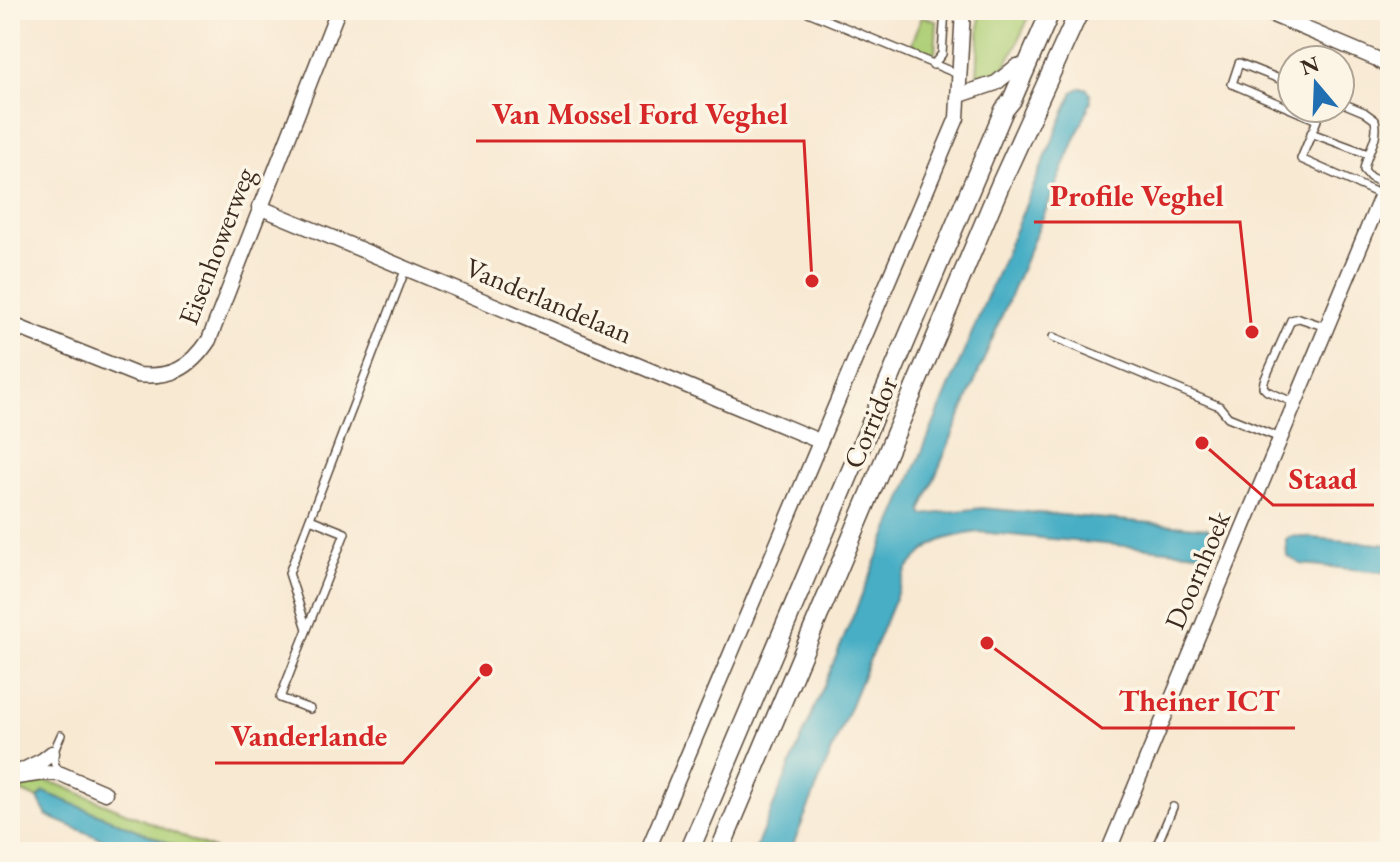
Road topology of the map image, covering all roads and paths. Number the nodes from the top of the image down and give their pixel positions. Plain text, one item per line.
1 (338, 10) edge
2 (803, 10) edge
3 (945, 10) edge
4 (963, 10) edge
5 (1042, 10) edge
6 (1051, 10) edge
7 (1261, 10) edge
8 (1079, 12) edge
9 (1384, 59) edge
10 (933, 65) junction
11 (1017, 66) junction
12 (1390, 69) edge
13 (961, 76) junction
14 (1276, 78) edge
15 (960, 95) junction
16 (1276, 103) edge
17 (1356, 109) edge
18 (1004, 110) junction
19 (1315, 124) edge
20 (1311, 133) junction
21 (1368, 154) junction
22 (1386, 185) edge
23 (259, 207) junction
24 (406, 268) junction
25 (10, 324) edge
26 (1326, 327) junction
27 (1053, 337) dead end
28 (1295, 403) junction
29 (1280, 438) junction
30 (819, 441) junction
31 (310, 519) junction
32 (307, 629) junction
33 (310, 709) dead end
34 (61, 735) dead end
35 (52, 753) junction
36 (61, 774) junction
37 (10, 777) edge
38 (105, 793) dead end
39 (1173, 807) dead end
40 (647, 852) edge
41 (689, 852) edge
42 (719, 852) edge
43 (1108, 852) edge
44 (1154, 852) edge

1 - 23 street, Eisenhowerweg
2 - 10 lane
3 - 10 lane
4 - 13 street, Corridor
5 - 11 main road, Corridor
6 - 18 main road, Corridor
7 - 9 street
8 - 42 main road, Corridor
9 - 12 street
10 - 13 lane
11 - 15 street
11 - 18 main road, Corridor
13 - 15 street, Corridor
14 - 16 lane
15 - 30 street, Corridor
17 - 21 lane
18 - 41 main road, Corridor
19 - 20 lane
20 - 21 lane
20 - 22 lane
21 - 22 lane
22 - 26 street, Doornhoek
23 - 24 street, Vanderlandelaan
23 - 25 street, Eisenhowerweg
24 - 30 street, Vanderlandelaan
24 - 31 lane
26 - 28 street, Doornhoek
26 - 28 lane
27 - 29 lane
28 - 29 street, Doornhoek
29 - 43 street, Doornhoek
30 - 40 street, Corridor
31 - 32 lane
31 - 32 lane
32 - 33 lane
34 - 35 lane
35 - 36 lane
35 - 37 street
36 - 37 street
36 - 38 street
39 - 44 lane

